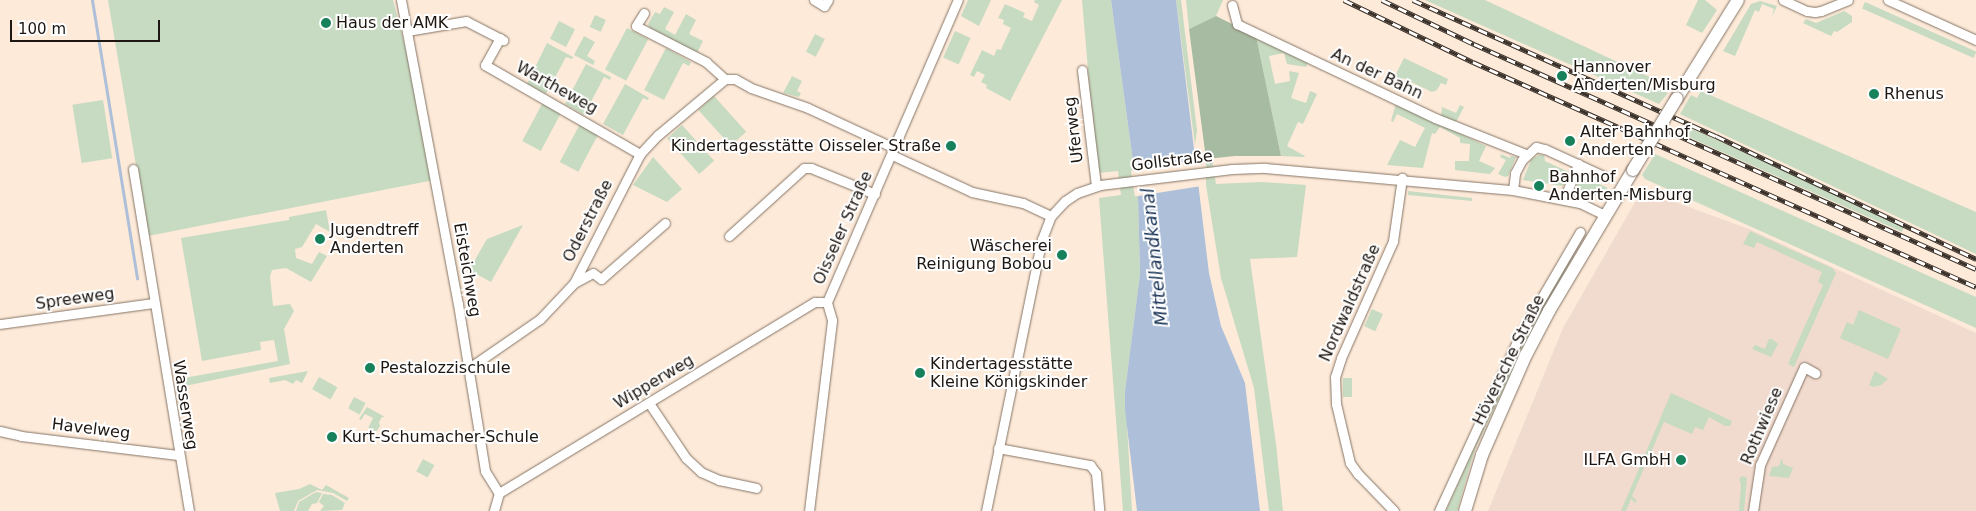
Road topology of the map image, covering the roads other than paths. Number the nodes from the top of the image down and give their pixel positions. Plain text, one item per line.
1 (401, 0) edge
2 (814, 0) edge
3 (828, 0) edge
4 (958, 0) edge
5 (1738, 0) edge
6 (1782, 0) edge
7 (1848, 0) edge
8 (1888, 0) edge
9 (1232, 4) dead end
10 (644, 13) dead end
11 (407, 31) junction
12 (1976, 40) edge
13 (1082, 70) dead end
14 (725, 79) junction
15 (893, 152) junction
16 (640, 154) junction
17 (1526, 154) junction
18 (1578, 164) junction
19 (133, 169) dead end
20 (1606, 177) dead end
21 (1402, 178) junction
22 (1096, 186) junction
23 (1513, 190) junction
24 (876, 194) junction
25 (1564, 199) junction
26 (1605, 215) junction
27 (1051, 216) junction
28 (666, 223) dead end
29 (1580, 232) dead end
30 (729, 236) dead end
31 (574, 283) junction
32 (827, 302) junction
33 (153, 303) junction
34 (0, 324) edge
35 (469, 368) junction
36 (1816, 372) dead end
37 (649, 403) junction
38 (0, 431) edge
39 (998, 448) junction
40 (178, 456) junction
41 (756, 488) dead end
42 (499, 494) junction
43 (189, 511) edge
44 (494, 511) edge
45 (809, 511) edge
46 (986, 511) edge
47 (1098, 511) edge
48 (1394, 511) edge
49 (1439, 511) edge
50 (1465, 511) edge
51 (1753, 511) edge

1 - 11 street, Eisteichweg
2 - 3 street
4 - 15 street, Oisseler Straße
5 - 26 main road, Höversche Straße, bridge
6 - 7 street
8 - 12 street
9 - 17 street, An der Bahn
10 - 14 street
11 - 16 street, Wartheweg
11 - 35 street, Eisteichweg
13 - 22 street, Uferweg
14 - 15 street
14 - 16 street, Oderstraße
15 - 24 street, Oisseler Straße
15 - 27 street
16 - 31 street, Oderstraße
17 - 18 street, An der Bahn
17 - 23 street
18 - 20 street, An der Bahn
18 - 25 street
19 - 33 street, Wasserweg
21 - 22 street, Gollstraße
21 - 23 street, Gollstraße
21 - 48 street, Nordwaldstraße
22 - 27 street, Gollstraße
23 - 25 street, Gollstraße
24 - 30 street
24 - 32 street, Oisseler Straße
25 - 26 street, Gollstraße
26 - 50 main road, Höversche Straße
27 - 39 street, Gollstraße
28 - 31 street
29 - 49 street
31 - 35 street, Oderstraße
32 - 37 street, Wipperweg
32 - 45 street, Oisseler Straße
33 - 34 street, Spreeweg
33 - 40 street, Wasserweg
35 - 42 street, Eisteichweg
36 - 51 street, Rothwiese
37 - 41 street
37 - 42 street, Wipperweg
38 - 40 street, Havelweg
39 - 46 street, Gollstraße
39 - 47 street
40 - 43 street, Wasserweg
42 - 44 street

